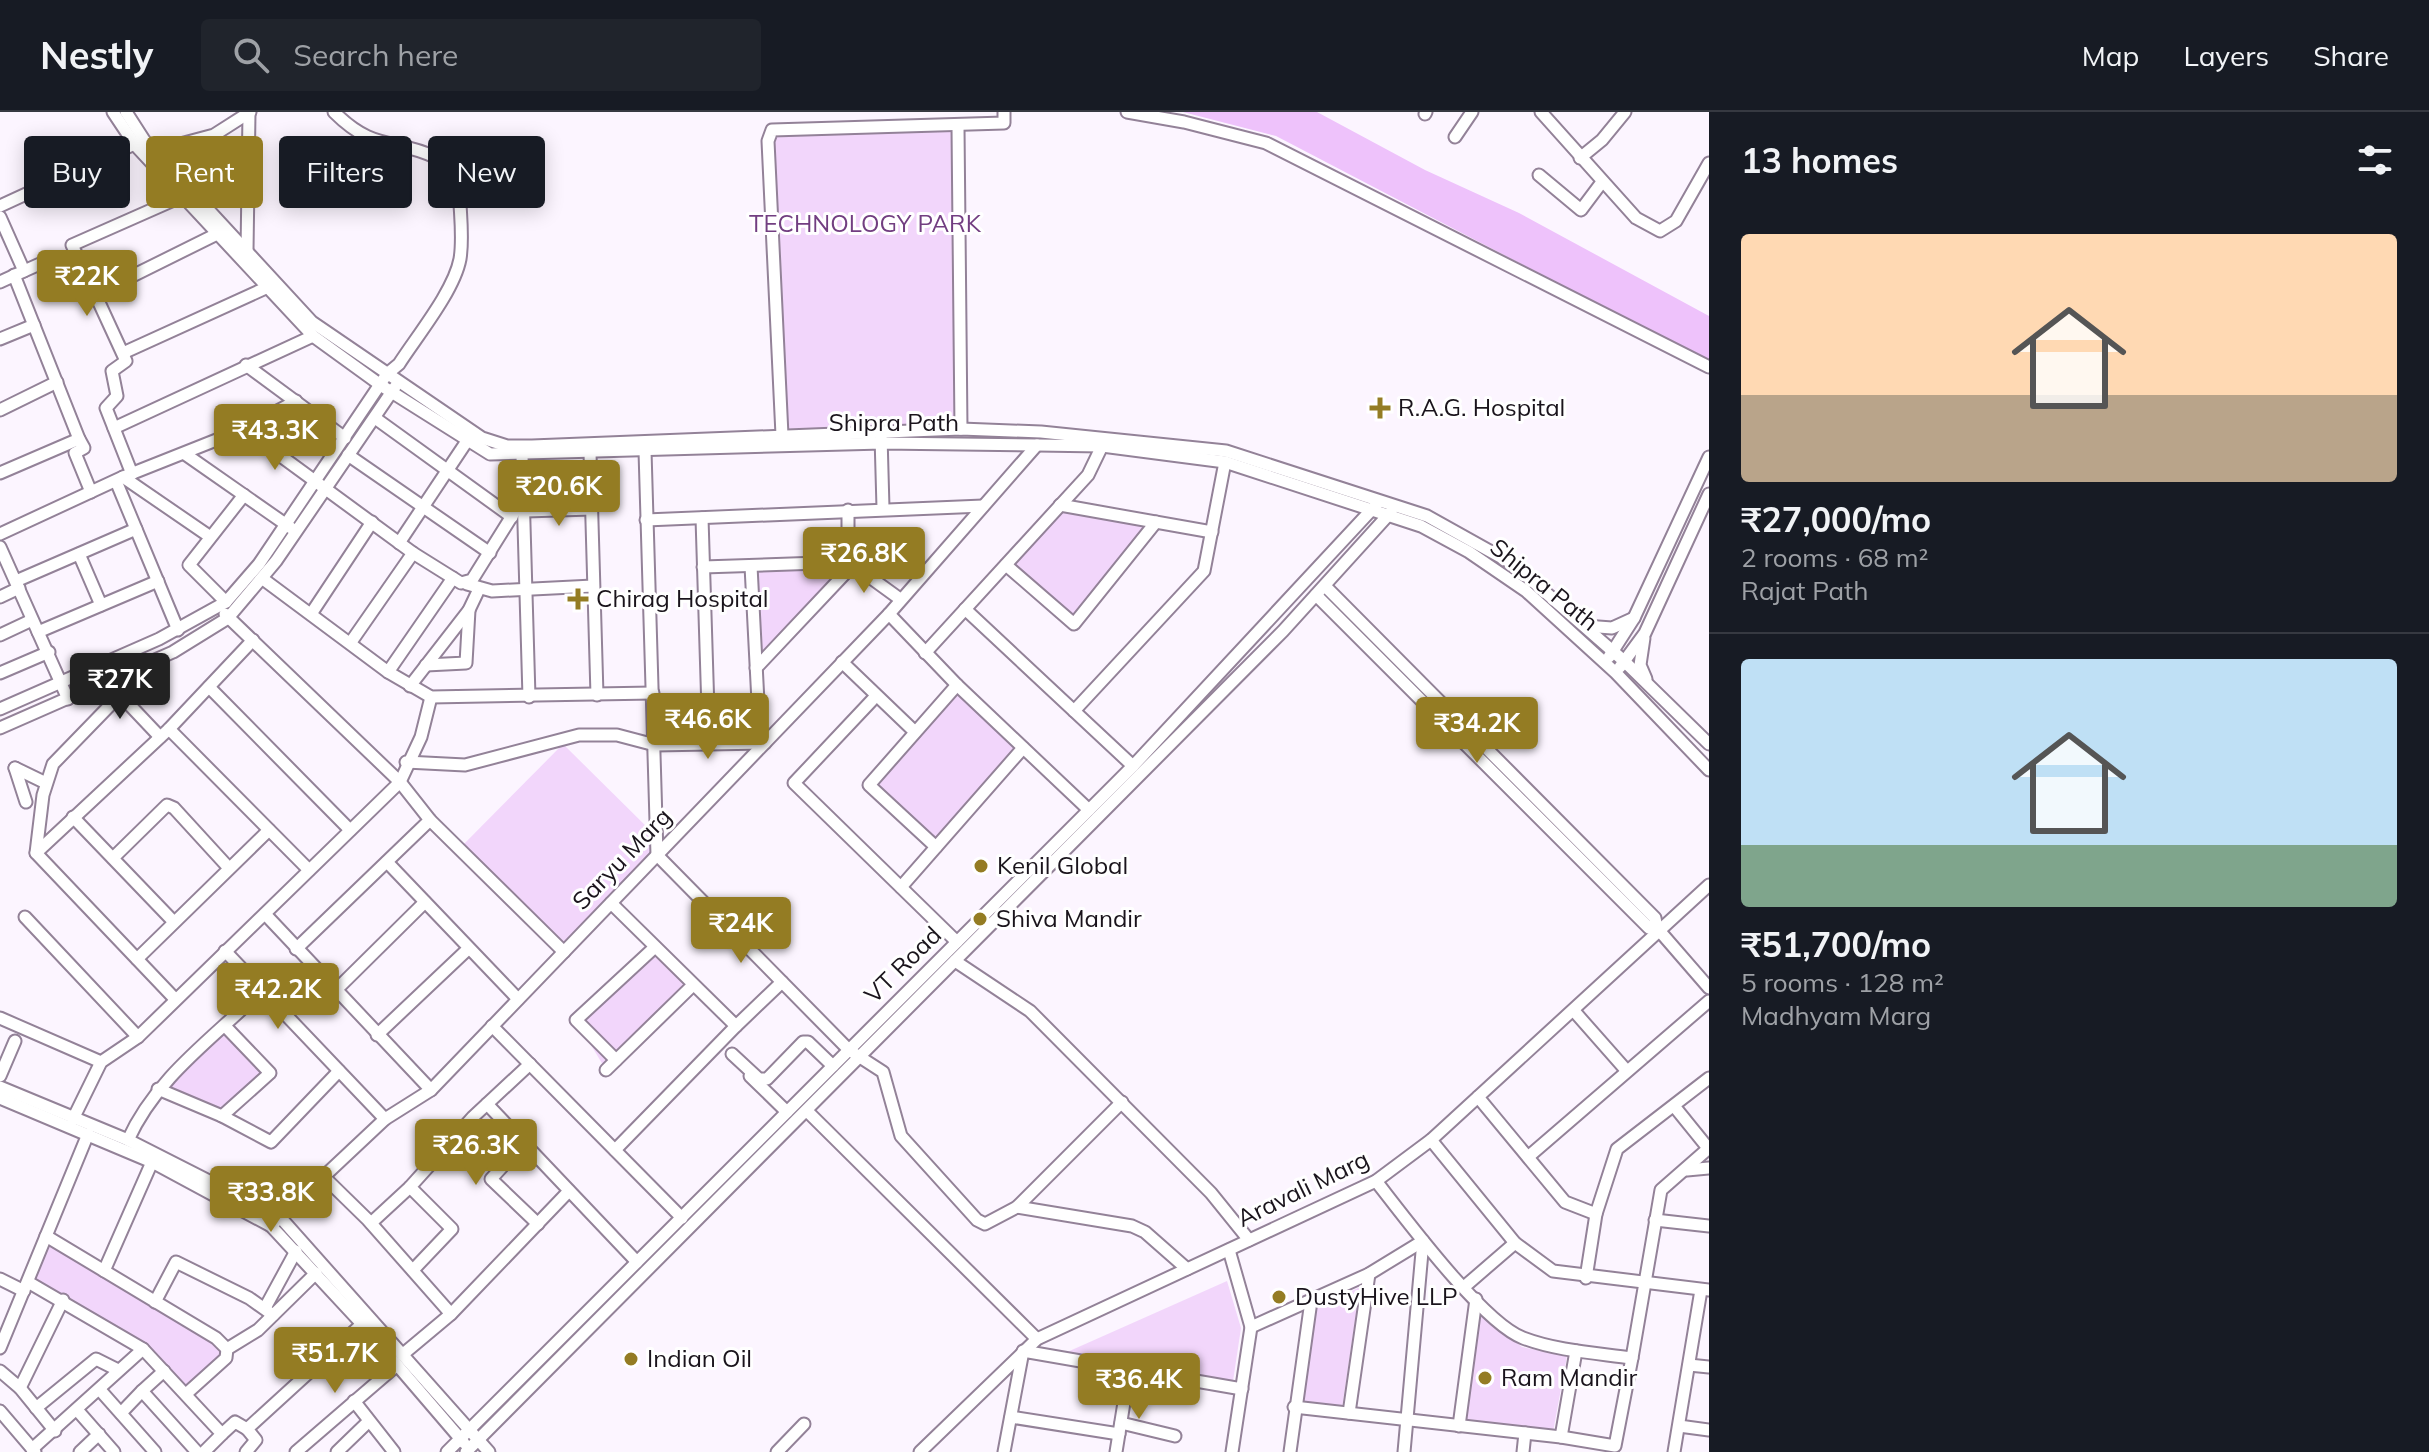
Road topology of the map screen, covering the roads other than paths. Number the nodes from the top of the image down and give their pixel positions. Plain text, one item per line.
1 (113, 112) edge
2 (126, 112) edge
3 (249, 112) edge
4 (334, 112) edge
5 (1127, 112) edge
6 (1472, 112) edge
7 (1541, 112) edge
8 (1625, 112) edge
9 (1004, 118) edge
10 (958, 127) junction
11 (210, 136) edge
12 (1455, 137) dead end
13 (140, 142) junction
14 (146, 146) edge
15 (146, 150) edge
16 (1580, 158) junction
17 (1709, 163) edge
18 (1539, 175) dead end
19 (1602, 182) junction
20 (0, 206) edge
21 (156, 208) edge
22 (195, 208) edge
23 (207, 208) edge
24 (0, 217) edge
25 (219, 233) junction
26 (247, 251) junction
27 (42, 263) dead end
28 (19, 273) junction
29 (0, 282) edge
30 (268, 287) junction
31 (97, 298) junction
32 (34, 325) junction
33 (313, 336) junction
34 (0, 339) edge
35 (123, 353) junction
36 (246, 365) junction
37 (1709, 367) edge
38 (57, 382) junction
39 (390, 384) junction
40 (296, 401) junction
41 (0, 410) edge
42 (375, 418) junction
43 (114, 428) junction
44 (244, 429) junction
45 (961, 429) junction
46 (782, 435) junction
47 (345, 438) junction
48 (882, 438) junction
49 (79, 439) junction
50 (467, 441) junction
51 (1037, 445) junction
52 (1102, 446) junction
53 (645, 451) junction
54 (590, 453) junction
55 (185, 454) junction
56 (348, 455) junction
57 (522, 456) junction
58 (1709, 457) edge
59 (1225, 462) junction
60 (448, 470) junction
61 (0, 473) edge
62 (124, 477) junction
63 (320, 483) junction
64 (91, 492) junction
65 (562, 494) dead end
66 (1709, 494) edge
67 (244, 495) junction
68 (525, 495) junction
69 (1377, 504) junction
70 (1395, 504) junction
71 (1060, 505) junction
72 (983, 506) junction
73 (423, 507) junction
74 (883, 508) junction
75 (592, 509) junction
76 (562, 510) junction
77 (848, 510) junction
78 (525, 511) junction
79 (1388, 516) junction
80 (512, 517) junction
81 (702, 518) junction
82 (646, 520) junction
83 (372, 522) junction
84 (1156, 522) junction
85 (290, 527) junction
86 (136, 529) junction
87 (1212, 532) junction
88 (0, 534) edge
89 (209, 536) junction
90 (399, 543) junction
91 (1, 553) edge
92 (413, 553) junction
93 (490, 553) junction
94 (79, 554) junction
95 (850, 563) junction
96 (1006, 565) junction
97 (751, 566) junction
98 (703, 567) junction
99 (453, 578) junction
100 (263, 579) junction
101 (158, 581) junction
102 (467, 584) junction
103 (18, 585) junction
104 (593, 586) junction
105 (1325, 586) junction
106 (479, 589) junction
107 (527, 590) junction
108 (1316, 595) junction
109 (0, 597) edge
110 (900, 599) junction
111 (222, 604) junction
112 (101, 605) junction
113 (965, 609) junction
114 (469, 610) junction
115 (311, 614) junction
116 (889, 614) junction
117 (228, 618) junction
118 (1634, 618) junction
119 (35, 626) junction
120 (1584, 626) junction
121 (178, 630) junction
122 (1645, 633) junction
123 (0, 635) edge
124 (253, 640) junction
125 (351, 642) junction
126 (49, 652) junction
127 (1613, 652) junction
128 (925, 653) junction
129 (1624, 661) junction
130 (842, 662) junction
131 (1604, 663) junction
132 (426, 665) junction
133 (756, 668) junction
134 (388, 672) junction
135 (0, 673) edge
136 (1616, 673) junction
137 (62, 681) junction
138 (107, 681) junction
139 (957, 685) junction
140 (410, 686) junction
141 (209, 687) junction
142 (1649, 687) junction
143 (653, 693) junction
144 (597, 695) junction
145 (119, 696) junction
146 (876, 696) junction
147 (431, 697) junction
148 (529, 697) junction
149 (68, 699) junction
150 (0, 709) edge
151 (1074, 711) junction
152 (0, 728) edge
153 (915, 732) junction
154 (165, 733) junction
155 (762, 742) junction
156 (709, 743) junction
157 (1709, 744) edge
158 (655, 745) junction
159 (1023, 748) junction
160 (406, 762) junction
161 (1133, 766) junction
162 (1709, 770) edge
163 (400, 782) junction
164 (46, 783) junction
165 (26, 802) dead end
166 (1089, 810) junction
167 (73, 817) junction
168 (430, 820) junction
169 (269, 830) junction
170 (350, 830) junction
171 (936, 847) junction
172 (36, 853) junction
173 (657, 855) junction
174 (113, 858) junction
175 (387, 862) junction
176 (228, 867) junction
177 (309, 870) junction
178 (1709, 885) edge
179 (901, 887) junction
180 (425, 902) junction
181 (611, 903) junction
182 (265, 914) junction
183 (25, 917) dead end
184 (172, 920) junction
185 (1658, 930) junction
186 (957, 942) junction
187 (655, 947) junction
188 (296, 949) junction
189 (468, 949) junction
190 (225, 951) junction
191 (564, 952) junction
192 (137, 959) junction
193 (955, 961) junction
194 (782, 982) junction
195 (693, 985) junction
196 (1709, 988) edge
197 (262, 990) junction
198 (335, 991) junction
199 (175, 999) junction
200 (518, 999) junction
201 (1709, 1001) edge
202 (1574, 1011) junction
203 (0, 1018) edge
204 (225, 1026) junction
205 (492, 1026) junction
206 (736, 1026) junction
207 (377, 1035) junction
208 (138, 1037) junction
209 (15, 1041) dead end
210 (718, 1045) junction
211 (849, 1050) junction
212 (732, 1054) dead end
213 (861, 1058) junction
214 (616, 1060) junction
215 (101, 1062) junction
216 (530, 1064) junction
217 (833, 1066) junction
218 (606, 1070) dead end
219 (1626, 1070) junction
220 (339, 1071) junction
221 (1709, 1078) edge
222 (158, 1089) junction
223 (1, 1090) edge
224 (431, 1090) junction
225 (1478, 1097) junction
226 (1122, 1102) junction
227 (487, 1104) junction
228 (1674, 1106) junction
229 (807, 1111) junction
230 (787, 1112) junction
231 (222, 1116) junction
232 (73, 1119) junction
233 (385, 1119) junction
234 (88, 1134) junction
235 (128, 1140) junction
236 (1431, 1140) junction
237 (524, 1143) junction
238 (1709, 1148) edge
239 (615, 1150) junction
240 (1528, 1157) junction
241 (152, 1162) junction
242 (1709, 1168) edge
243 (1687, 1170) junction
244 (323, 1176) junction
245 (1376, 1181) junction
246 (410, 1187) junction
247 (569, 1191) junction
248 (1017, 1207) junction
249 (1596, 1214) junction
250 (682, 1218) junction
251 (1655, 1220) junction
252 (275, 1222) junction
253 (371, 1223) junction
254 (538, 1224) junction
255 (1709, 1226) edge
256 (46, 1236) junction
257 (1249, 1240) junction
258 (1423, 1241) junction
259 (1515, 1243) junction
260 (1229, 1250) junction
261 (296, 1251) junction
262 (637, 1262) junction
263 (1187, 1269) junction
264 (413, 1270) junction
265 (104, 1271) junction
266 (316, 1273) junction
267 (1369, 1274) junction
268 (1586, 1278) junction
269 (0, 1279) edge
270 (1644, 1285) junction
271 (26, 1287) junction
272 (1464, 1287) junction
273 (1705, 1290) edge
274 (1476, 1299) junction
275 (63, 1300) junction
276 (1311, 1301) junction
277 (155, 1302) junction
278 (269, 1312) junction
279 (451, 1314) junction
280 (593, 1316) junction
281 (362, 1324) junction
282 (1251, 1327) junction
283 (1037, 1339) junction
284 (0, 1348) edge
285 (143, 1349) junction
286 (227, 1349) junction
287 (1023, 1351) junction
288 (1576, 1351) junction
289 (1632, 1358) junction
290 (400, 1360) junction
291 (1689, 1365) junction
292 (1709, 1367) edge
293 (118, 1370) junction
294 (0, 1371) edge
295 (164, 1371) junction
296 (1127, 1384) dead end
297 (20, 1388) junction
298 (1242, 1389) junction
299 (100, 1390) junction
300 (142, 1391) junction
301 (186, 1394) junction
302 (354, 1401) junction
303 (1294, 1407) junction
304 (36, 1408) junction
305 (0, 1411) edge
306 (78, 1411) junction
307 (121, 1413) junction
308 (1349, 1413) junction
309 (1011, 1417) junction
310 (1408, 1421) junction
311 (368, 1422) junction
312 (804, 1424) dead end
313 (1459, 1426) junction
314 (1679, 1426) junction
315 (247, 1429) junction
316 (1120, 1429) junction
317 (1709, 1430) edge
318 (55, 1431) junction
319 (1525, 1433) junction
320 (99, 1434) junction
321 (222, 1434) junction
322 (1175, 1436) dead end
323 (1561, 1437) junction
324 (469, 1444) edge
325 (34, 1450) edge
326 (191, 1450) edge
327 (80, 1452) edge
328 (114, 1452) edge
329 (155, 1452) edge
330 (204, 1452) edge
331 (246, 1452) edge
332 (296, 1452) edge
333 (337, 1452) edge
334 (394, 1452) edge
335 (447, 1452) edge
336 (489, 1452) edge
337 (777, 1452) edge
338 (920, 1452) edge
339 (1004, 1452) edge
340 (1116, 1452) edge
341 (1232, 1452) edge
342 (1290, 1452) edge
343 (1404, 1452) edge
344 (1523, 1452) edge
345 (1674, 1452) edge

1 - 13 street, Shipra Path
2 - 13 street, Shipra Path
3 - 11 street
3 - 26 street
4 - 39 street
5 - 37 street
6 - 12 street
7 - 16 street
8 - 16 street
9 - 10 street
10 - 45 street
10 - 46 street
13 - 14 street, Shipra Path
13 - 15 street, Shipra Path
13 - 20 street
16 - 19 street
17 - 19 street
18 - 19 street
21 - 31 street
22 - 25 street, Shipra Path
23 - 26 street, Shipra Path
24 - 28 street
25 - 30 street, Shipra Path
25 - 31 street
26 - 39 street, Shipra Path
27 - 28 street
28 - 29 street
28 - 32 street
30 - 33 street, Shipra Path
30 - 35 street
31 - 35 street
32 - 34 street
32 - 38 street
33 - 36 street
33 - 39 street, Shipra Path
35 - 43 street
36 - 40 street
36 - 43 street
38 - 41 street
38 - 49 street
39 - 42 street
39 - 46 street, Shipra Path
39 - 47 street
39 - 50 street, Shipra Path
40 - 44 street
40 - 47 street
42 - 56 street
42 - 60 street
43 - 62 street
44 - 55 street
44 - 63 street
45 - 48 street, Shipra Path
45 - 69 street, Shipra Path
46 - 48 street, Shipra Path
47 - 63 street
48 - 51 street, Shipra Path
48 - 53 street, Shipra Path
48 - 74 street
49 - 61 street
49 - 64 street
50 - 57 street, Shipra Path
50 - 60 street
51 - 52 street, Shipra Path
51 - 72 street, Saryu Marg
52 - 59 street, Shipra Path
52 - 71 street
53 - 54 street, Shipra Path
53 - 82 street
54 - 57 street, Shipra Path
54 - 75 street
55 - 62 street
55 - 67 street
56 - 63 street
56 - 73 street
57 - 68 street
58 - 118 street
59 - 69 street, Shipra Path
59 - 87 street
60 - 73 street
60 - 80 street
62 - 64 street
62 - 86 street
62 - 89 street
63 - 83 street
63 - 85 street
64 - 88 street
65 - 76 street
66 - 122 street
67 - 85 street
67 - 89 street
68 - 78 street
68 - 80 street
69 - 70 street, Shipra Path
69 - 79 street, Shipra Path
69 - 161 street, VT Road
70 - 79 street, VT Road
70 - 120 street, Shipra Path
71 - 84 street
71 - 96 street
72 - 74 street
72 - 110 street, Saryu Marg
73 - 90 street
73 - 93 street
74 - 77 street
75 - 76 street
75 - 104 street
76 - 78 street
77 - 81 street
77 - 95 street
78 - 107 street
79 - 105 street, VT Road
79 - 131 street, Shipra Path
80 - 93 street
81 - 82 street
81 - 98 street
82 - 143 street
83 - 90 street
83 - 115 street
84 - 87 street
84 - 96 street
85 - 100 street
85 - 111 street
86 - 94 street
86 - 101 street
87 - 151 street
89 - 111 street
90 - 92 street
91 - 103 street
92 - 99 street
92 - 125 street
93 - 102 street
94 - 103 street
94 - 112 street
95 - 97 street
95 - 110 street
95 - 133 street
96 - 113 street
97 - 98 street
97 - 133 street
98 - 156 street
99 - 102 street
99 - 134 street
100 - 115 street
100 - 117 street
101 - 112 street
101 - 121 street
102 - 106 street
103 - 109 street
103 - 119 street
104 - 107 street
104 - 144 street
105 - 108 street, VT Road
105 - 185 street
106 - 107 street
106 - 114 street
107 - 148 street
108 - 185 street
108 - 193 street, VT Road
110 - 116 street, Saryu Marg
111 - 117 street
111 - 121 street
112 - 119 street
113 - 128 street
113 - 151 street
114 - 132 street
114 - 132 street
115 - 125 street
116 - 128 street
116 - 130 street, Saryu Marg
117 - 124 street
117 - 138 street
118 - 120 street
118 - 127 street
119 - 123 street
119 - 126 street
120 - 127 street, Shipra Path
121 - 137 street
122 - 129 street
122 - 142 street
124 - 141 street
124 - 163 street
125 - 134 street
126 - 135 street
126 - 137 street
127 - 129 street, Shipra Path
127 - 131 street
128 - 139 street
129 - 136 street
129 - 142 street, Shipra Path
130 - 146 street
130 - 155 street, Saryu Marg
131 - 136 street, Shipra Path
132 - 140 street
133 - 155 street
134 - 140 street
136 - 162 street, Shipra Path
137 - 149 street
137 - 150 street
138 - 145 street
138 - 149 street
139 - 153 street
139 - 159 street
140 - 147 street
141 - 154 street
141 - 170 street
142 - 157 street, Shipra Path
143 - 144 street
143 - 158 street
144 - 148 street
145 - 154 street
145 - 164 street
146 - 153 street
146 - 179 street
147 - 148 street
147 - 160 street
149 - 152 street
151 - 161 street
153 - 171 street
154 - 167 street
154 - 169 street
155 - 156 street
155 - 173 street, Saryu Marg
156 - 158 street
158 - 160 street
158 - 173 street
159 - 166 street
159 - 171 street
160 - 163 street
161 - 166 street, VT Road
163 - 168 street
163 - 170 street
164 - 165 street
164 - 172 street
166 - 186 street, VT Road
167 - 172 street
167 - 174 street
168 - 175 street
168 - 191 street
169 - 176 street
169 - 177 street
170 - 177 street
171 - 179 street
172 - 192 street
173 - 181 street, Saryu Marg
173 - 194 street
174 - 176 street
174 - 184 street
175 - 180 street
175 - 188 street
176 - 184 street
177 - 182 street
178 - 185 street, Aravali Marg
179 - 186 street
180 - 189 street
180 - 198 street
181 - 187 street
181 - 191 street, Saryu Marg
182 - 188 street
182 - 190 street
183 - 208 street
184 - 192 street
185 - 196 street
185 - 202 street, Aravali Marg
186 - 211 street, VT Road
187 - 195 street
187 - 214 street
188 - 198 street
189 - 200 street
189 - 207 street
190 - 197 street
190 - 199 street
191 - 200 street, Saryu Marg
192 - 199 street
193 - 213 street, VT Road
193 - 226 street
194 - 206 street
194 - 211 street
195 - 206 street
195 - 214 street
197 - 204 street
197 - 220 street
198 - 207 street
199 - 208 street
200 - 205 street, Saryu Marg
201 - 219 street
202 - 219 street
202 - 225 street, Aravali Marg
203 - 215 street
204 - 222 street
204 - 231 street
205 - 216 street
205 - 224 street, Saryu Marg
206 - 210 street
207 - 224 street
208 - 215 street
209 - 223 street
210 - 230 street
210 - 239 street
211 - 213 street
211 - 217 street, VT Road
212 - 217 street
213 - 229 street, VT Road
213 - 248 street
214 - 218 street
215 - 232 street
216 - 227 street
216 - 239 street
217 - 230 street, VT Road
219 - 240 street
220 - 231 street
220 - 233 street
221 - 228 street
222 - 231 street
222 - 235 street
223 - 232 street
223 - 234 street
224 - 233 street, Saryu Marg
225 - 236 street, Aravali Marg
225 - 240 street
226 - 248 street
226 - 257 street
227 - 237 street
227 - 246 street
228 - 238 street
228 - 249 street
229 - 280 street, VT Road
229 - 283 street
230 - 250 street, VT Road
232 - 235 street
233 - 244 street, Saryu Marg
234 - 241 street
234 - 256 street
235 - 252 street
236 - 245 street, Aravali Marg
236 - 259 street
237 - 247 street
237 - 254 street
238 - 243 street
239 - 250 street
240 - 249 street
241 - 252 street
241 - 265 street
242 - 243 street
243 - 251 street
244 - 252 street, Saryu Marg
244 - 253 street
245 - 257 street, Aravali Marg
245 - 258 street
246 - 253 street
246 - 264 street
247 - 254 street
247 - 262 street
248 - 263 street
249 - 268 street
250 - 262 street, VT Road
251 - 255 street
251 - 270 street
252 - 261 street
252 - 290 street
253 - 264 street
254 - 279 street
256 - 265 street
256 - 271 street
257 - 260 street, Aravali Marg
258 - 267 street
258 - 272 street
258 - 310 street
259 - 268 street
259 - 272 street
260 - 263 street, Aravali Marg
260 - 282 street
261 - 266 street
261 - 278 street
262 - 280 street, VT Road
263 - 283 street, Aravali Marg
264 - 279 street
265 - 277 street
266 - 278 street
266 - 281 street
267 - 276 street
267 - 308 street
268 - 270 street
269 - 271 street
270 - 273 street
270 - 289 street
271 - 275 street
271 - 284 street
272 - 274 street
273 - 291 street
274 - 288 street
274 - 313 street
275 - 285 street
275 - 297 street
276 - 282 street
276 - 303 street
277 - 278 street
277 - 286 street
278 - 286 street
279 - 290 street
280 - 324 street, VT Road
281 - 290 street
281 - 315 street
282 - 298 street
283 - 287 street, Aravali Marg
285 - 293 street
285 - 295 street
286 - 301 street
287 - 298 street
287 - 309 street
287 - 338 street, Aravali Marg
288 - 289 street
288 - 323 street
289 - 323 street
290 - 302 street
290 - 324 street
291 - 292 street
291 - 314 street
293 - 299 street
293 - 304 street
294 - 297 street
295 - 300 street
295 - 301 street
296 - 316 street
297 - 304 street
298 - 341 street
299 - 306 street
299 - 307 street
300 - 307 street
300 - 326 street
301 - 321 street
302 - 311 street
302 - 332 street
303 - 308 street
303 - 342 street
304 - 318 street
305 - 325 street
306 - 318 street
306 - 320 street
307 - 329 street
308 - 310 street
309 - 316 street
309 - 339 street
310 - 313 street
310 - 343 street
311 - 333 street
311 - 334 street
312 - 337 street
313 - 319 street
314 - 317 street
314 - 345 street
315 - 321 street
315 - 331 street
316 - 322 street
316 - 340 street
318 - 325 street
319 - 323 street
319 - 344 street
320 - 327 street
320 - 328 street
321 - 330 street
324 - 335 street, VT Road
324 - 336 street

